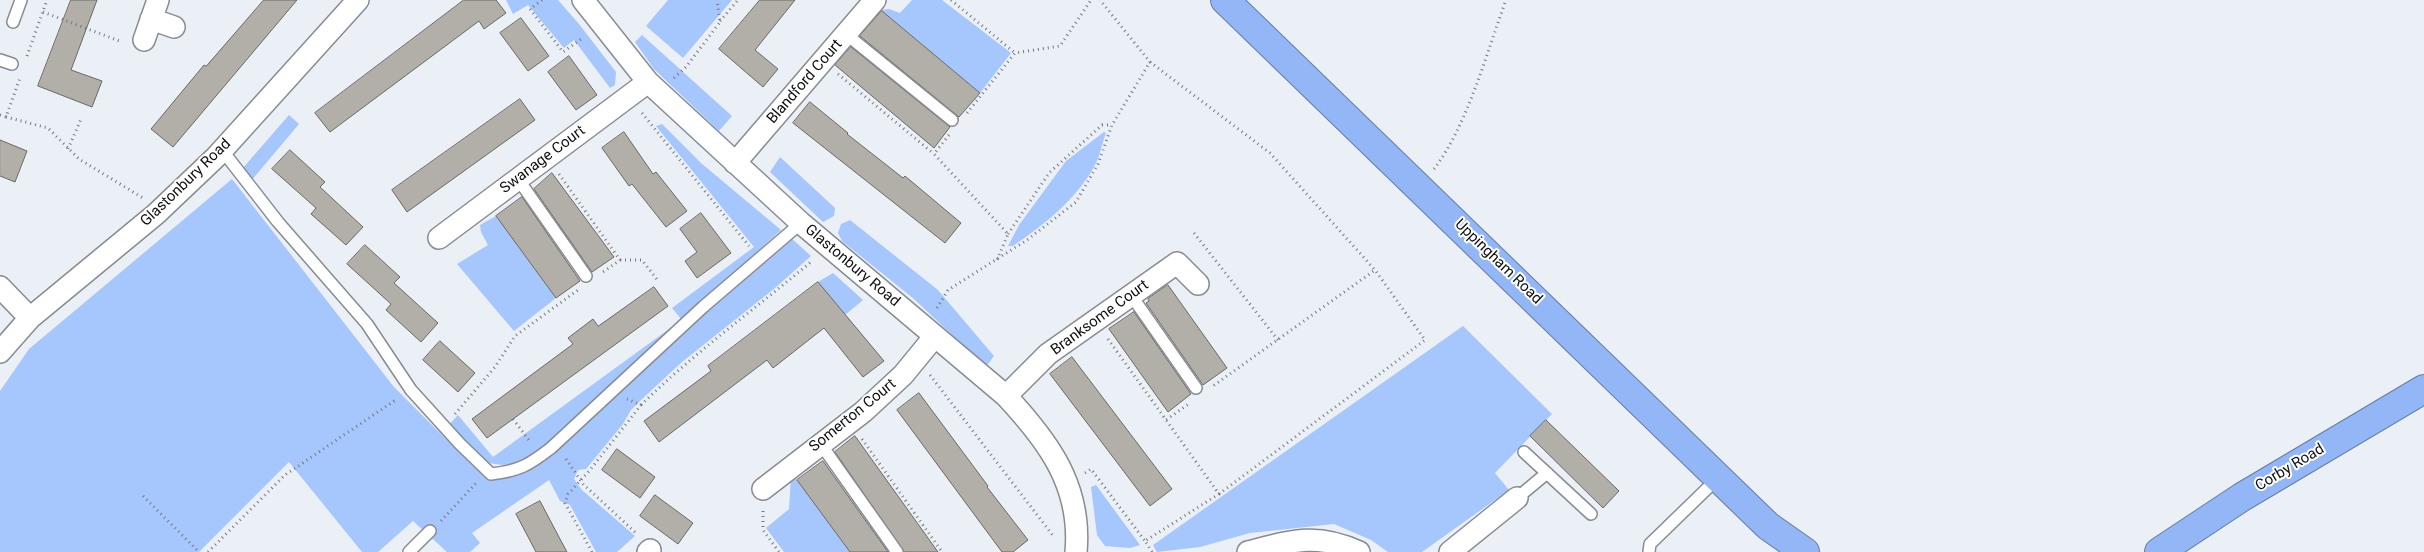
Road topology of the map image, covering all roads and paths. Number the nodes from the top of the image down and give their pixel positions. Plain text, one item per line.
1 (21, 0) edge
2 (358, 0) edge
3 (542, 0) edge
4 (583, 0) edge
5 (717, 0) edge
6 (738, 0) edge
7 (875, 0) edge
8 (951, 0) edge
9 (1091, 0) edge
10 (1100, 0) edge
11 (1225, 0) edge
12 (1506, 0) edge
13 (155, 9) edge
14 (43, 12) dead end
15 (13, 22) dead end
16 (720, 22) junction
17 (603, 23) junction
18 (174, 27) dead end
19 (846, 34) junction
20 (144, 40) joint
21 (1015, 54) junction
22 (0, 60) edge
23 (822, 61) junction
24 (1150, 62) junction
25 (12, 64) dead end
26 (653, 87) junction
27 (628, 96) junction
28 (965, 115) dead end
29 (6, 117) dead end
30 (82, 117) dead end
31 (1112, 124) junction
32 (953, 125) joint
33 (68, 149) junction
34 (222, 150) junction
35 (934, 154) junction
36 (547, 157) junction
37 (735, 163) junction
38 (518, 179) junction
39 (1420, 187) junction
40 (160, 210) junction
41 (801, 223) junction
42 (1194, 233) dead end
43 (1008, 234) junction
44 (439, 238) dead end
45 (829, 246) junction
46 (759, 258) junction
47 (620, 260) junction
48 (997, 260) junction
49 (1375, 270) junction
50 (591, 276) joint
51 (659, 282) dead end
52 (1198, 284) dead end
53 (0, 287) edge
54 (582, 288) dead end
55 (1131, 295) junction
56 (30, 318) junction
57 (1094, 321) junction
58 (929, 332) junction
59 (1278, 340) junction
60 (0, 352) edge
61 (917, 358) junction
62 (2424, 389) edge
63 (411, 390) junction
64 (612, 392) junction
65 (1200, 392) junction
66 (1006, 396) junction
67 (640, 405) junction
68 (514, 419) dead end
69 (1166, 420) junction
70 (850, 422) junction
71 (444, 427) junction
72 (820, 443) junction
73 (556, 444) junction
74 (1524, 452) dead end
75 (541, 456) junction
76 (491, 474) junction
77 (1547, 474) junction
78 (1719, 477) junction
79 (580, 480) junction
80 (1067, 484) junction
81 (763, 489) joint
82 (1219, 494) junction
83 (143, 496) dead end
84 (1517, 498) joint
85 (1591, 514) dead end
86 (1768, 526) junction
87 (430, 531) joint
88 (1144, 541) junction
89 (647, 547) edge
90 (1076, 551) edge
91 (199, 552) edge
92 (208, 552) edge
93 (409, 552) edge
94 (592, 552) edge
95 (780, 552) edge
96 (897, 552) edge
97 (942, 552) edge
98 (1152, 552) edge
99 (1248, 552) edge
100 (1358, 552) edge
101 (1450, 552) edge
102 (1649, 552) edge
103 (1785, 552) edge
104 (1805, 552) edge
105 (2159, 552) edge

1 - 15 lane
2 - 34 street, Glastonbury Road
3 - 17 path
4 - 17 street, Glastonbury Road
5 - 16 path
6 - 16 path
7 - 19 street, Blandford Court
8 - 21 path
9 - 21 path
10 - 24 path
11 - 39 highway, Uppingham Road
12 - 39 path
13 - 18 street
13 - 20 street
14 - 20 path
16 - 26 path
17 - 26 street, Glastonbury Road
19 - 23 street, Blandford Court
19 - 32 lane
21 - 28 path
22 - 25 lane
23 - 35 path
23 - 37 street, Blandford Court
24 - 31 path
24 - 49 path
26 - 27 street, Swanage Court
26 - 37 street, Glastonbury Road
27 - 36 street, Swanage Court
27 - 46 path
29 - 33 path
30 - 33 path
31 - 43 path
31 - 48 path
32 - 35 path
33 - 40 path
34 - 40 street, Glastonbury Road
34 - 63 lane
35 - 43 path
36 - 38 street, Swanage Court
36 - 47 path
37 - 41 street, Glastonbury Road
38 - 44 street, Swanage Court
38 - 50 lane
39 - 78 highway, Uppingham Road
40 - 56 street, Glastonbury Road
41 - 45 street, Glastonbury Road
41 - 46 lane
42 - 59 path
43 - 48 path
45 - 58 street, Glastonbury Road
45 - 67 path
46 - 64 lane
47 - 50 path
47 - 51 path
48 - 58 path
49 - 59 path
49 - 82 path
52 - 55 street, Branksome Court
53 - 56 street
54 - 71 path
55 - 57 street, Branksome Court
55 - 65 lane
56 - 60 street, Glastonbury Road
57 - 66 street, Branksome Court
57 - 69 path
58 - 61 street, Somerton Court
58 - 66 street, Glastonbury Road
59 - 65 path
61 - 70 street, Somerton Court
61 - 90 path
62 - 105 highway, Corby Road
63 - 71 lane
63 - 92 path
64 - 67 path
64 - 73 lane
65 - 69 path
66 - 80 street, Glastonbury Road
67 - 79 path
68 - 75 path
69 - 82 path
70 - 72 street, Somerton Court
70 - 97 path
71 - 76 lane
72 - 81 street, Somerton Court
72 - 96 lane
73 - 75 lane
73 - 79 path
74 - 77 lane
75 - 76 lane
76 - 87 path
77 - 84 lane
77 - 85 lane
78 - 86 highway, Uppingham Road
78 - 102 lane
79 - 89 path
79 - 94 path
80 - 88 path
80 - 90 street, Glastonbury Road
81 - 95 path
82 - 88 path
83 - 91 path
84 - 101 street
86 - 103 highway, Uppingham Road
86 - 104 highway, Uppingham Road
87 - 93 lane
88 - 98 path
99 - 100 street

